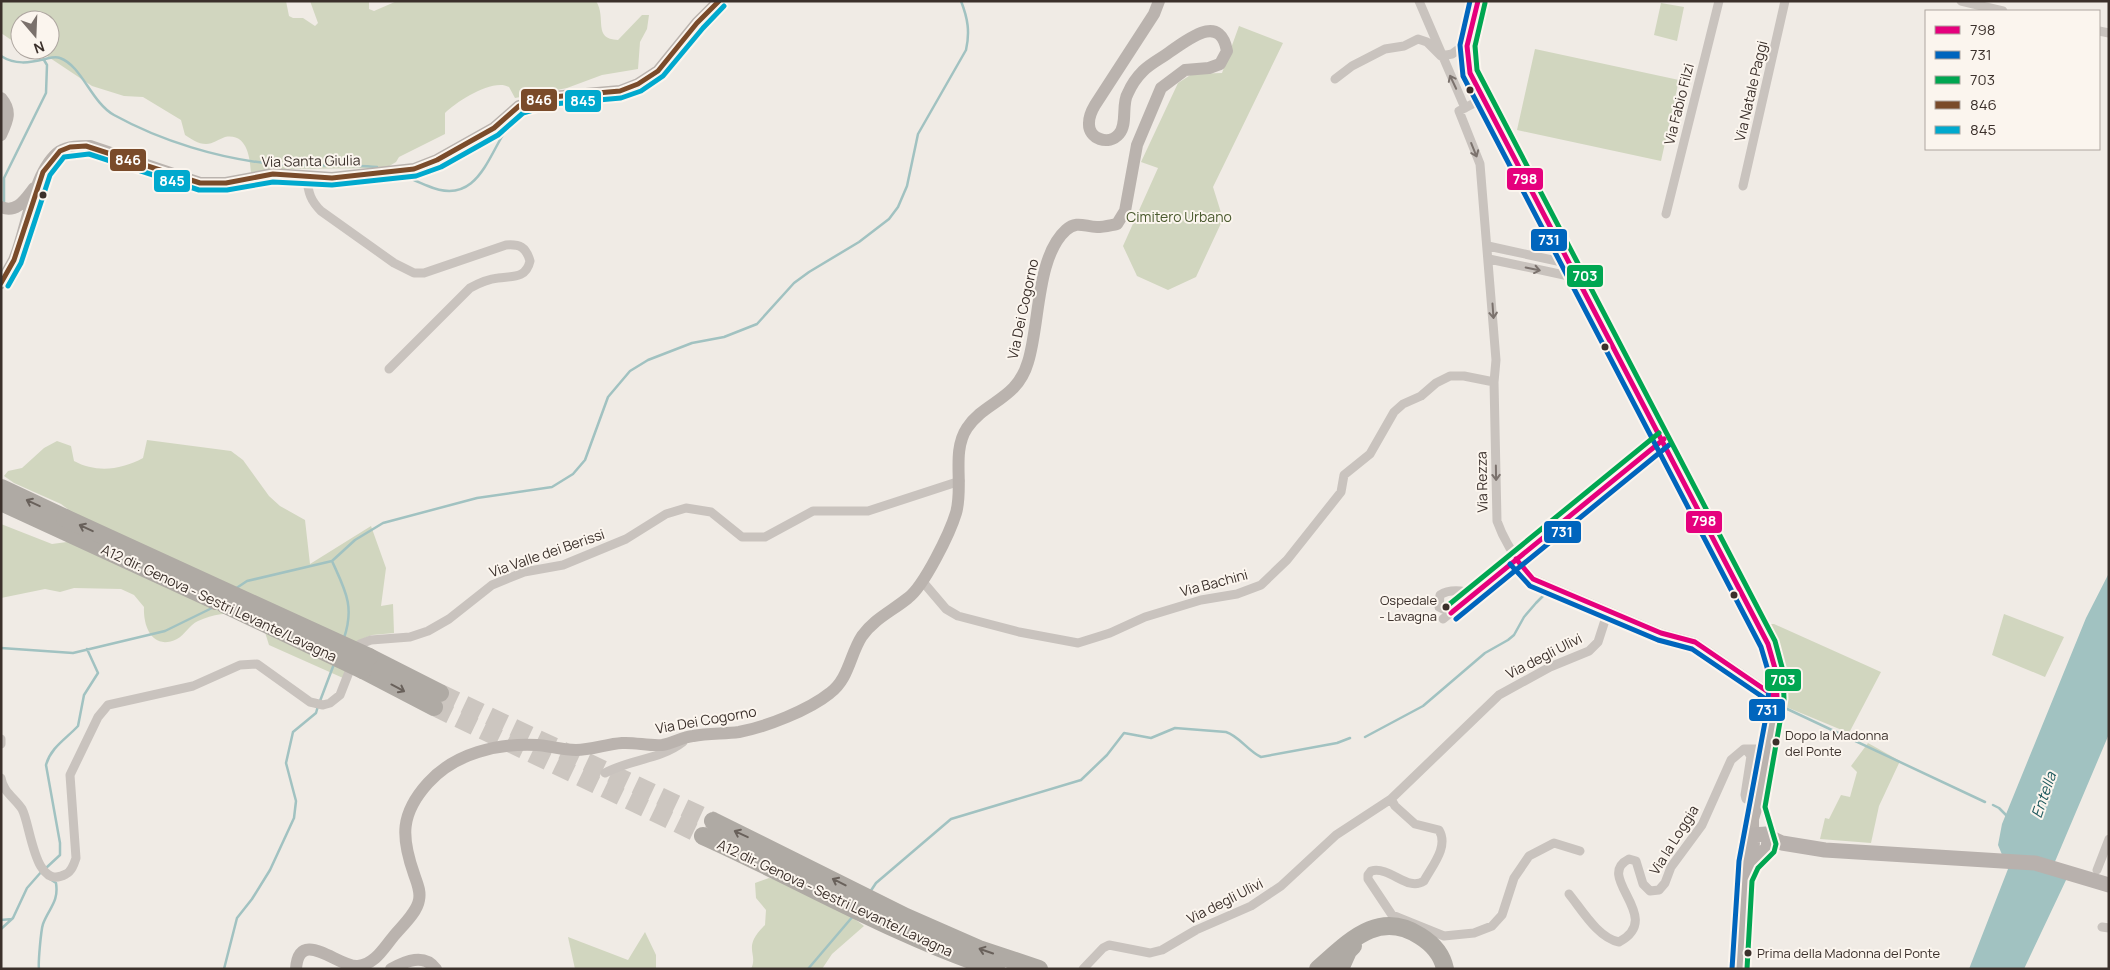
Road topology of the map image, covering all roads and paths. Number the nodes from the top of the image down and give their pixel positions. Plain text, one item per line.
1 (719, 1) edge
2 (1159, 1) edge
3 (1418, 1) edge
4 (1478, 1) edge
5 (1719, 1) edge
6 (1785, 1) edge
7 (1961, 1) edge
8 (2000, 10) edge
9 (1466, 44) junction
10 (1441, 56) junction
11 (1335, 78) dead end
12 (1, 98) edge
13 (1484, 98) junction
14 (1465, 108) junction
15 (1, 135) edge
16 (307, 178) junction
17 (40, 182) junction
18 (1743, 186) dead end
19 (1, 208) edge
20 (1666, 214) dead end
21 (1488, 246) junction
22 (1489, 259) junction
23 (1571, 264) junction
24 (1578, 278) junction
25 (1, 283) edge
26 (389, 369) dead end
27 (1494, 382) junction
28 (1664, 439) junction
29 (960, 481) junction
30 (1, 488) edge
31 (1, 502) edge
32 (63, 524) junction
33 (1516, 559) junction
34 (923, 582) junction
35 (1474, 594) junction
36 (1608, 611) junction
37 (1451, 613) junction
38 (1443, 619) dead end
39 (1777, 698) junction
40 (437, 700) tunnel mouth
41 (691, 736) junction
42 (1, 739) edge
43 (1, 744) edge
44 (1768, 749) junction
45 (1748, 751) junction
46 (605, 773) dead end
47 (1, 778) edge
48 (1391, 799) junction
49 (1758, 802) junction
50 (708, 829) tunnel mouth
51 (2109, 839) edge
52 (1761, 843) junction
53 (1580, 851) dead end
54 (766, 855) junction
55 (2096, 870) dead end
56 (2109, 885) edge
57 (1569, 894) dead end
58 (1412, 930) junction
59 (1035, 968) edge
60 (296, 969) edge
61 (391, 969) edge
62 (436, 969) edge
63 (996, 969) edge
64 (1083, 969) edge
65 (1318, 969) edge
66 (1340, 969) edge
67 (1445, 969) edge
68 (1739, 969) edge

1 - 16 street, Via Santa Giulia
2 - 29 street, Via Dei Cogorno
3 - 10 street
4 - 9 street
5 - 20 street, Via Fabio Filzi
6 - 18 street, Via Natale Paggi
7 - 8 street
9 - 10 street
9 - 13 street
10 - 11 street
14 -> 10 street
12 - 15 street
13 - 14 street
13 - 23 street
14 -> 21 street, Via Rezza
16 - 17 street, Via Santa Giulia
16 - 26 street
17 - 19 street
17 - 25 street, Via Santa Giulia
21 - 22 street, Via Rezza
21 - 23 street
22 -> 24 street
22 -> 27 street, Via Rezza
23 - 24 street
24 - 28 street
27 -> 33 street, Via Rezza
27 - 34 street, Via Bachini
28 - 33 street
28 - 39 street
29 - 34 street, Via Dei Cogorno
29 - 47 street, Via Valle dei Berissi
32 -> 30 highway
31 - 32 highway, A12 dir. Genova - Sestri Levante/Lavagna
32 - 40 highway, A12 dir. Genova - Sestri Levante/Lavagna, bridge
33 - 35 street
33 - 36 street, Via Rezza
34 - 41 street, Via Dei Cogorno
35 - 37 street
35 - 37 street
36 - 39 street, Via Rezza
36 - 48 street, Via degli Ulivi
37 - 38 street
39 - 44 street
41 - 46 street
41 - 60 street, Via Dei Cogorno
42 - 43 street
44 - 45 street, Via la Loggia
44 - 49 street
45 - 49 street
45 - 57 street, Via la Loggia
48 - 53 street
48 - 64 street, Via degli Ulivi
49 - 52 street
50 - 54 highway, A12 dir. Genova - Sestri Levante/Lavagna
51 - 55 street
52 - 56 main road
52 - 68 main road
59 -> 54 highway
54 - 63 highway, A12 dir. Genova - Sestri Levante/Lavagna
58 - 65 highway
58 - 66 highway
58 - 67 highway
61 - 62 street

